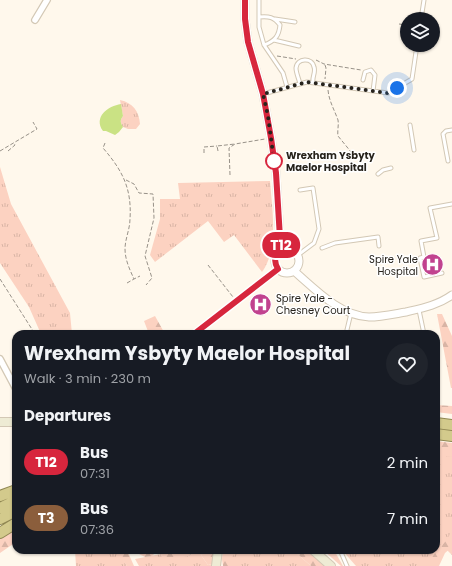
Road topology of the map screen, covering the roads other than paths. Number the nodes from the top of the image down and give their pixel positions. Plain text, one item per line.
1 (47, 0) edge
2 (245, 0) edge
3 (259, 0) edge
4 (423, 0) edge
5 (422, 12) edge
6 (259, 17) junction
7 (275, 19) junction
8 (35, 20) dead end
9 (295, 22) dead end
10 (274, 40) junction
11 (264, 45) junction
12 (299, 46) dead end
13 (416, 52) edge
14 (363, 80) dead end
15 (313, 82) junction
16 (300, 84) junction
17 (287, 87) junction
18 (373, 91) junction
19 (263, 94) junction
20 (410, 125) dead end
21 (452, 130) edge
22 (414, 150) dead end
23 (448, 162) dead end
24 (391, 168) dead end
25 (378, 174) dead end
26 (300, 190) dead end
27 (452, 204) edge
28 (379, 246) dead end
29 (322, 248) dead end
30 (282, 250) junction
31 (298, 255) junction
32 (278, 269) junction
33 (294, 271) junction
34 (442, 273) dead end
35 (452, 295) edge
36 (418, 309) junction
37 (351, 313) junction
38 (199, 330) edge
39 (347, 330) edge
40 (423, 330) edge
41 (0, 359) edge
42 (12, 381) edge
43 (0, 422) edge
44 (12, 422) edge
45 (440, 424) edge
46 (452, 425) edge
47 (440, 434) edge
48 (452, 436) edge
49 (12, 492) edge
50 (0, 496) edge
51 (12, 502) edge
52 (0, 508) edge
53 (12, 513) edge
54 (0, 519) edge
55 (12, 526) edge
56 (0, 533) edge
57 (218, 554) edge
58 (316, 554) edge
59 (342, 554) edge
60 (216, 566) edge
61 (330, 566) edge
62 (347, 566) edge

1 - 8 street
2 - 19 street
3 - 6 lane
4 - 5 lane
6 - 7 lane
6 - 11 lane
7 - 9 lane
7 - 10 lane
10 - 11 lane
10 - 12 lane
11 - 17 lane
13 - 18 lane
14 - 18 lane
15 - 16 lane
15 - 16 lane
15 - 18 lane
16 - 17 lane
17 - 19 lane
19 - 30 street
20 - 22 lane
21 - 23 lane
24 - 25 lane
26 - 31 lane
27 - 34 lane
28 - 29 lane
30 - 31 street
30 - 32 street
31 - 33 street
32 - 33 street
32 - 38 street
33 - 37 street
35 - 36 street
36 - 37 street
36 - 40 lane
37 - 39 lane
41 - 42 street
43 - 44 main road
45 - 46 highway
47 - 48 highway
49 - 50 highway
51 - 52 highway
53 - 54 highway
55 - 56 highway
57 - 60 main road
58 - 61 main road
59 - 62 lane

